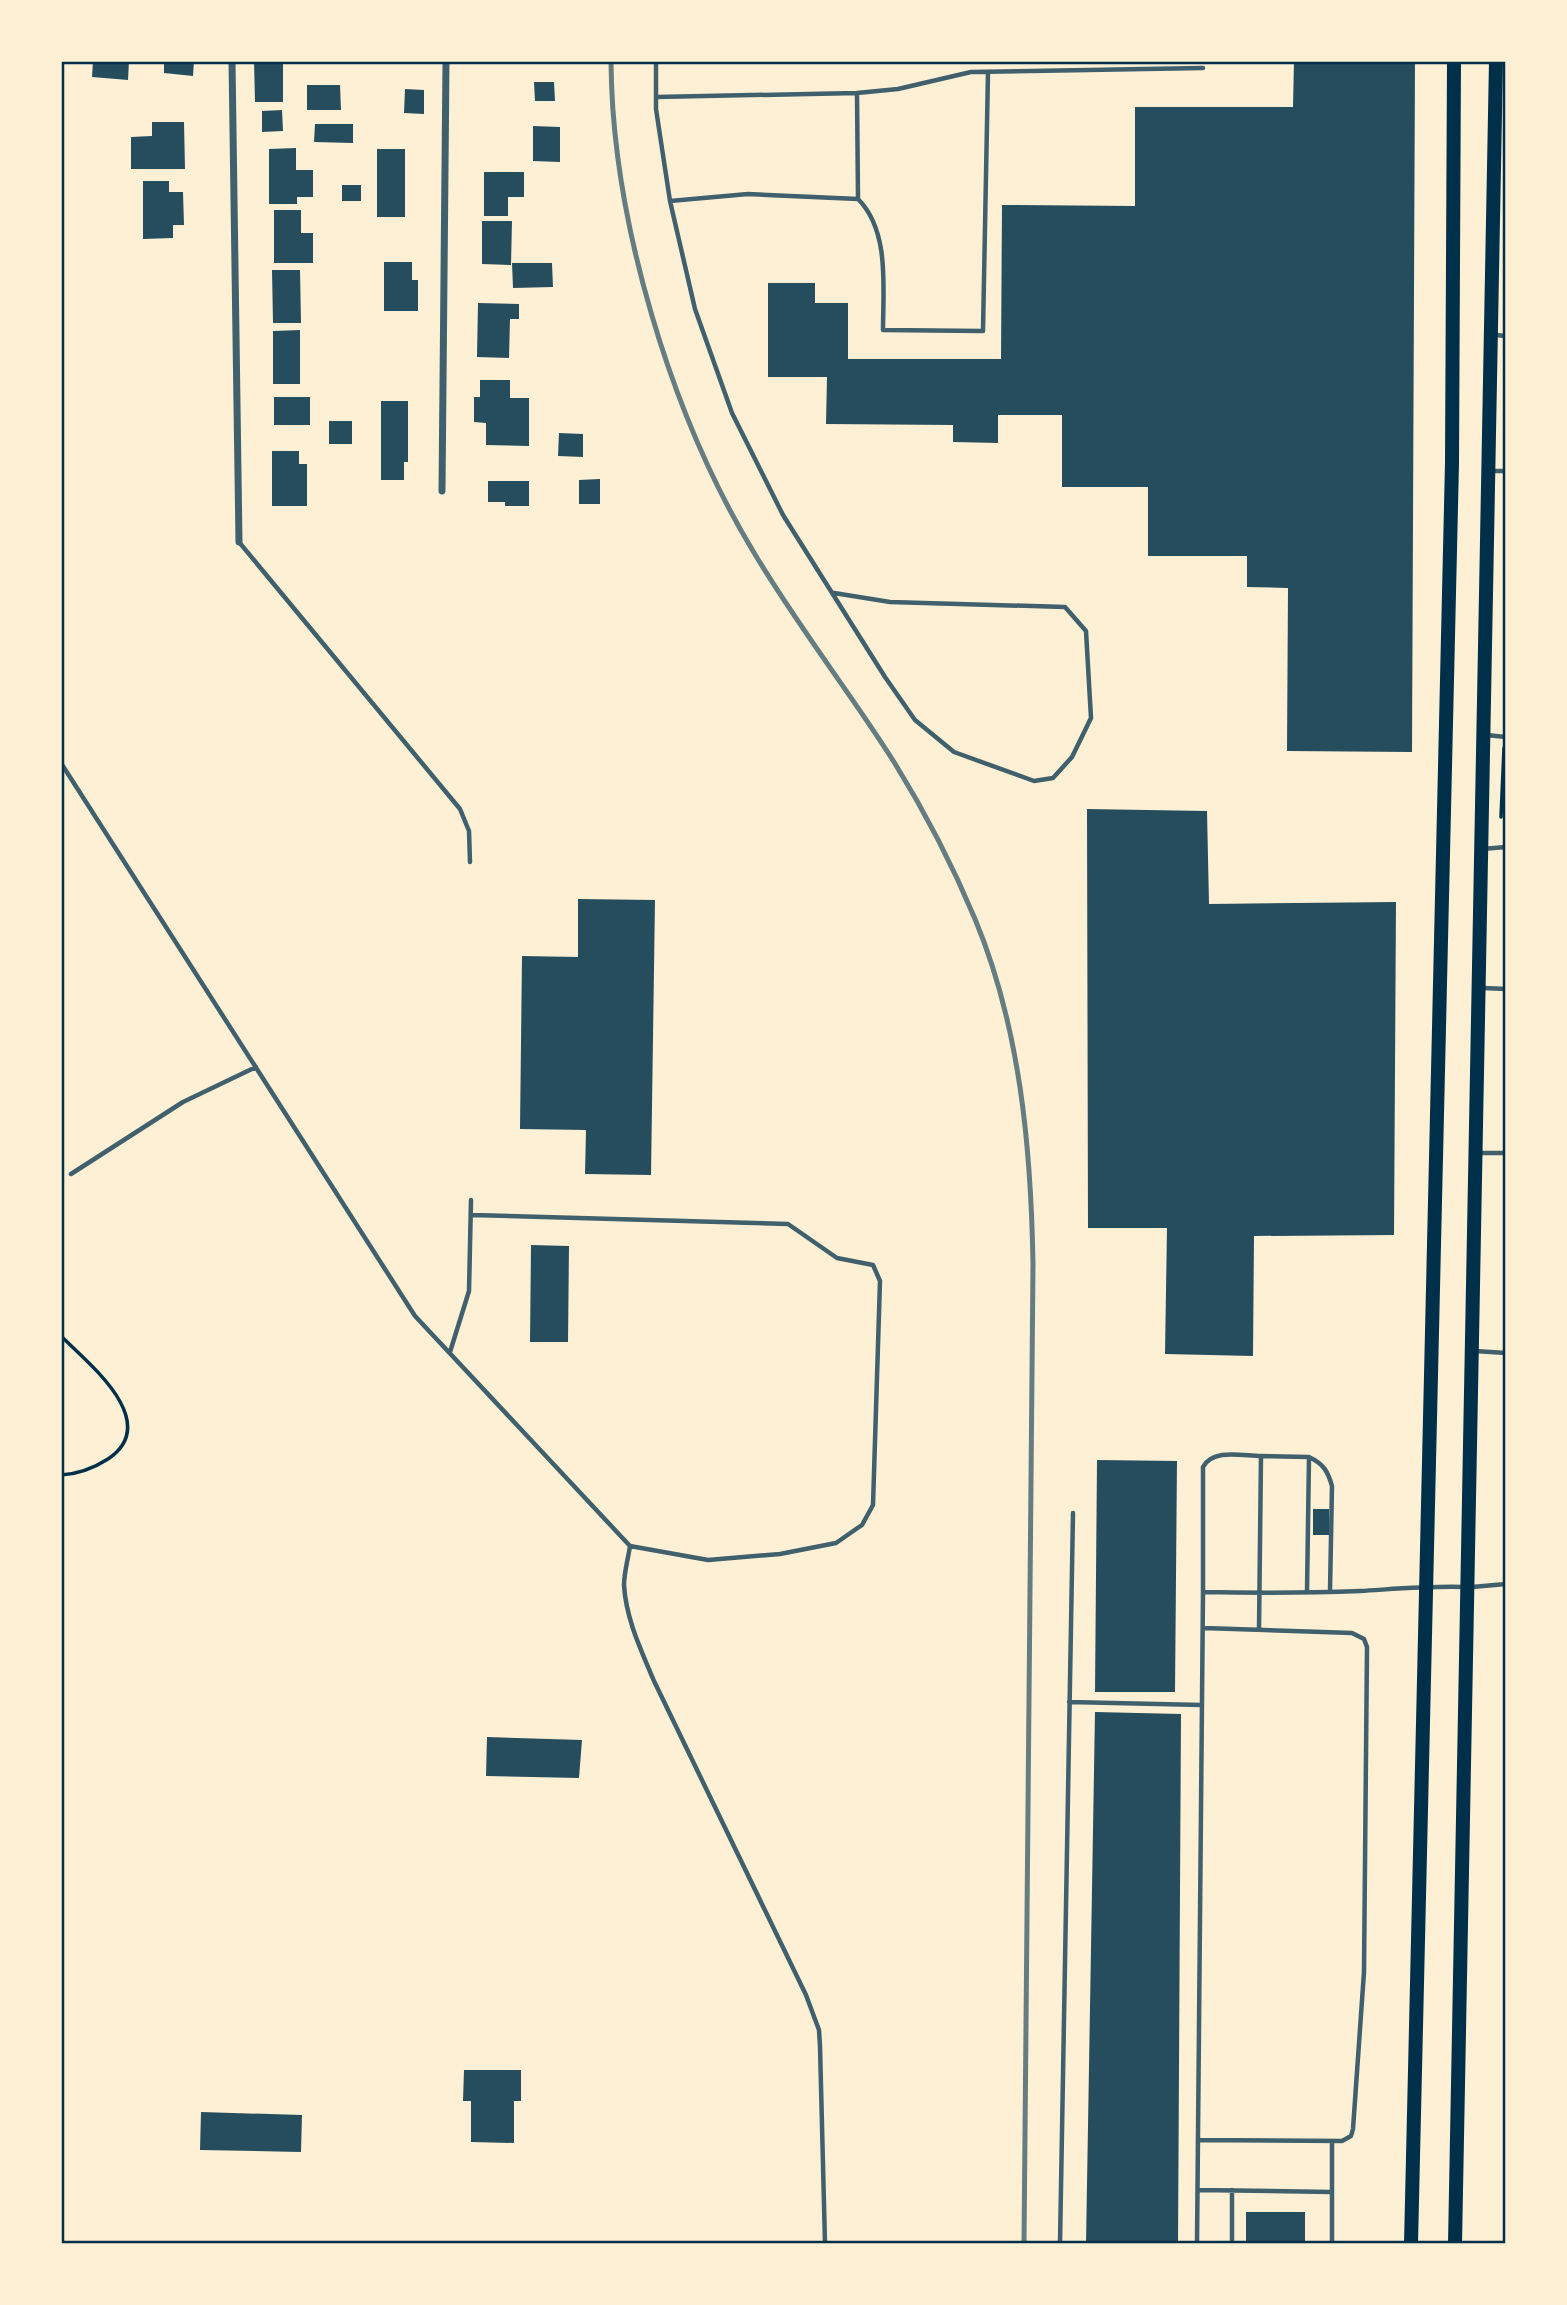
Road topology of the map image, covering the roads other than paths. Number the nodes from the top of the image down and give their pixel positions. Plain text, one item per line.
1 (232, 61) edge
2 (446, 61) edge
3 (656, 61) edge
4 (1454, 61) edge
5 (1496, 61) edge
6 (1203, 68) dead end
7 (988, 72) junction
8 (857, 93) junction
9 (656, 97) junction
10 (1500, 141) edge
11 (1499, 190) edge
12 (858, 199) junction
13 (670, 201) junction
14 (1498, 335) edge
15 (1488, 471) junction
16 (1506, 471) edge
17 (442, 491) dead end
18 (239, 542) joint
19 (834, 593) junction
20 (1483, 735) junction
21 (1506, 737) edge
22 (61, 763) edge
23 (1506, 847) edge
24 (1481, 849) junction
25 (470, 862) dead end
26 (1478, 987) junction
27 (1506, 989) edge
28 (256, 1067) junction
29 (1475, 1153) junction
30 (1506, 1153) edge
31 (71, 1174) dead end
32 (471, 1200) dead end
33 (472, 1215) junction
34 (1472, 1351) junction
35 (450, 1353) junction
36 (1506, 1353) edge
37 (1261, 1456) junction
38 (1310, 1457) junction
39 (1073, 1513) dead end
40 (630, 1546) junction
41 (1506, 1584) edge
42 (1426, 1586) junction
43 (1467, 1587) junction
44 (1203, 1591) junction
45 (1330, 1591) junction
46 (1307, 1592) junction
47 (1259, 1593) junction
48 (1203, 1628) junction
49 (1259, 1629) junction
50 (1069, 1702) junction
51 (1202, 1705) junction
52 (1198, 2140) junction
53 (1332, 2141) junction
54 (1198, 2190) junction
55 (1232, 2190) junction
56 (1332, 2192) junction
57 (825, 2244) edge
58 (1060, 2244) edge
59 (1197, 2244) edge
60 (1232, 2244) edge
61 (1332, 2244) edge
62 (1411, 2244) edge
63 (1455, 2244) edge

1 - 18 street
2 - 17 street
3 - 9 lane
4 - 42 main road
5 - 10 main road
6 - 7 lane
7 - 8 lane
7 - 12 lane
8 - 9 lane
8 - 12 lane
9 - 13 lane
10 - 11 main road
11 - 14 main road
12 - 13 lane
13 - 19 lane
14 - 15 main road
15 - 16 lane
15 - 20 main road
18 - 25 lane
19 - 19 lane
20 - 21 lane
20 - 24 main road
22 - 28 lane
23 - 24 lane
24 - 26 main road
26 - 27 lane
26 - 29 main road
28 - 31 lane
28 - 35 lane
29 - 30 lane
29 - 34 main road
32 - 33 lane
33 - 35 lane
33 - 40 lane
34 - 36 lane
34 - 43 main road
35 - 40 lane
37 - 38 lane
37 - 44 lane
37 - 47 lane
38 - 45 lane
38 - 46 lane
39 - 50 lane
40 - 57 lane
41 - 43 lane
42 - 43 lane
42 - 45 lane
42 - 62 main road
43 - 63 main road
44 - 47 lane
44 - 48 lane
45 - 46 lane
46 - 47 lane
47 - 49 lane
48 - 49 lane
48 - 51 lane
49 - 53 lane
50 - 51 lane
50 - 58 lane
51 - 52 lane
52 - 53 lane
52 - 54 lane
53 - 56 lane
54 - 55 lane
54 - 59 lane
55 - 56 lane
55 - 60 lane
56 - 61 lane

